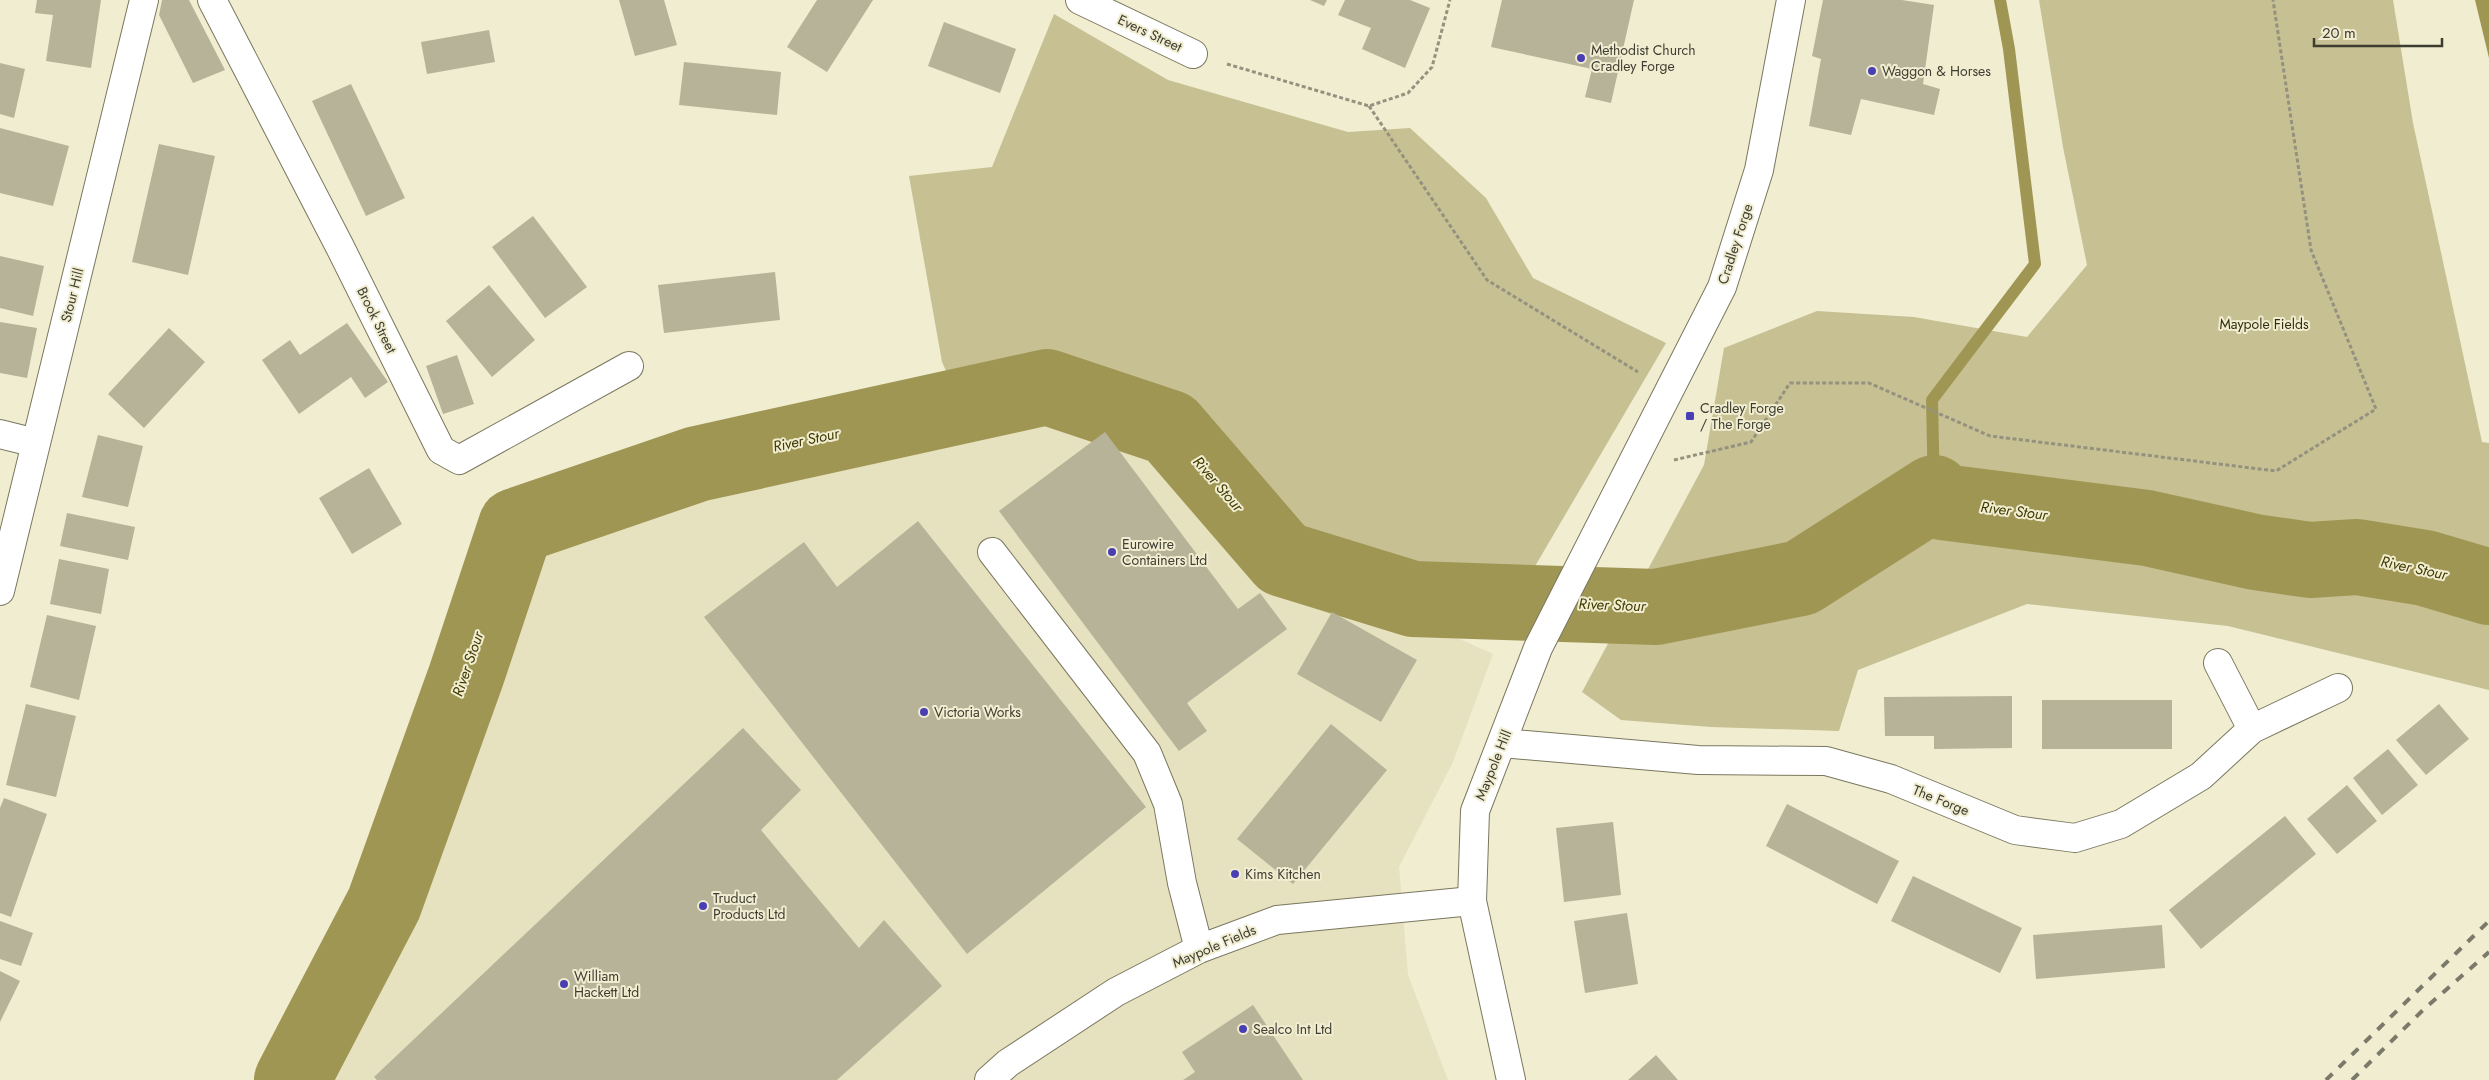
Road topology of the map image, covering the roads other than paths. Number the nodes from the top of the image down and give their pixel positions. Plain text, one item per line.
1 (144, 0) edge
2 (212, 0) edge
3 (1080, 0) edge
4 (1791, 0) edge
5 (1193, 54) road end
6 (629, 366) dead end
7 (0, 434) edge
8 (36, 443) junction
9 (1629, 471) joint
10 (992, 552) dead end
11 (0, 591) edge
12 (2218, 663) dead end
13 (2338, 688) dead end
14 (2252, 729) junction
15 (1502, 743) junction
16 (1472, 901) junction
17 (1199, 949) junction
18 (989, 1080) edge
19 (1512, 1080) edge

1 - 8 street, Stour Hill
2 - 6 street, Brook Street
3 - 5 street, Evers Street
4 - 9 street, Cradley Forge
7 - 8 street
8 - 11 street, Stour Hill
9 - 15 street, Maypole Hill
10 - 17 street
12 - 14 street
13 - 14 street, The Forge
14 - 15 street, The Forge
15 - 16 street, Maypole Hill
16 - 17 street, Maypole Fields
16 - 19 street, Maypole Hill
17 - 18 street, Maypole Fields

